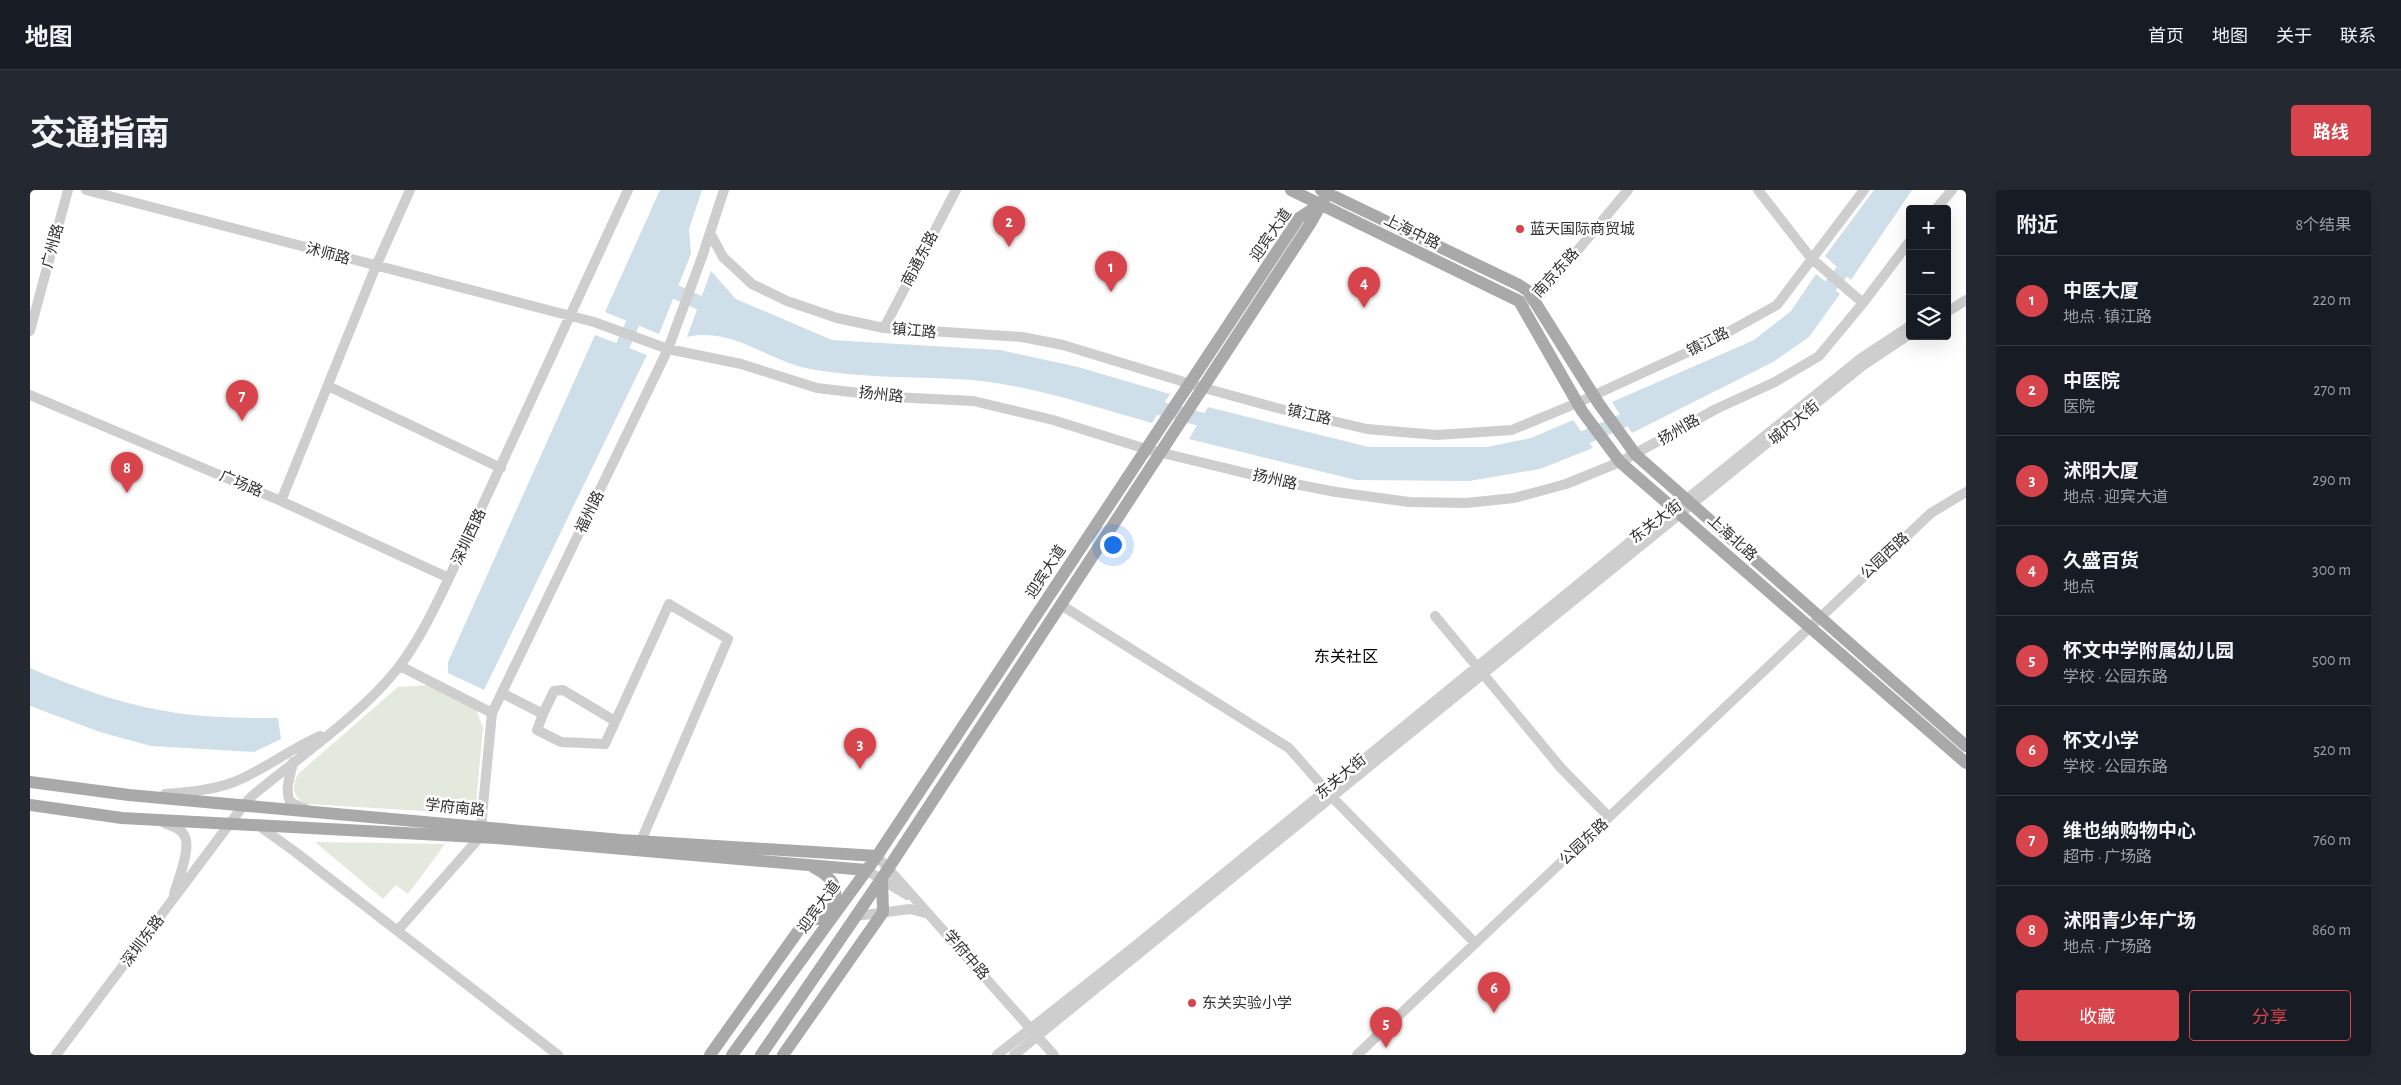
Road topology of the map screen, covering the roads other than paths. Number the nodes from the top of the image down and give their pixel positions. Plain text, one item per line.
1 (68, 190) edge
2 (86, 190) edge
3 (410, 190) edge
4 (628, 190) edge
5 (724, 190) edge
6 (956, 190) edge
7 (1291, 190) edge
8 (1628, 190) edge
9 (1758, 190) edge
10 (1864, 190) edge
11 (1952, 190) edge
12 (1326, 191) edge
13 (1319, 205) junction
14 (1939, 205) edge
15 (710, 233) junction
16 (1906, 246) edge
17 (1811, 258) junction
18 (376, 266) junction
19 (1966, 292) edge
20 (1536, 300) junction
21 (1966, 300) edge
22 (1519, 301) junction
23 (1951, 301) edge
24 (1863, 304) junction
25 (1951, 309) edge
26 (571, 317) junction
27 (884, 328) junction
28 (1906, 329) edge
29 (30, 331) edge
30 (1906, 337) edge
31 (668, 349) junction
32 (328, 386) junction
33 (1186, 388) junction
34 (1201, 393) junction
35 (30, 395) edge
36 (1596, 400) junction
37 (1580, 407) junction
38 (1146, 449) junction
39 (1633, 451) junction
40 (1162, 452) junction
41 (1617, 458) junction
42 (501, 468) junction
43 (1966, 492) edge
44 (281, 501) junction
45 (1690, 502) junction
46 (1678, 511) junction
47 (449, 578) junction
48 (1061, 605) junction
49 (1435, 616) dead end
50 (1821, 618) junction
51 (1810, 629) junction
52 (400, 666) junction
53 (1480, 669) junction
54 (502, 693) junction
55 (492, 713) junction
56 (543, 714) junction
57 (615, 721) junction
58 (330, 732) junction
59 (1966, 746) edge
60 (293, 762) junction
61 (1966, 763) edge
62 (30, 782) edge
63 (1329, 794) junction
64 (139, 796) junction
65 (30, 805) edge
66 (243, 806) junction
67 (307, 810) junction
68 (1609, 817) junction
69 (156, 820) junction
70 (228, 825) junction
71 (258, 826) junction
72 (480, 832) junction
73 (641, 841) junction
74 (877, 856) junction
75 (806, 864) junction
76 (866, 870) junction
77 (885, 873) junction
78 (170, 905) junction
79 (883, 912) junction
80 (931, 915) junction
81 (856, 916) junction
82 (830, 918) junction
83 (398, 930) junction
84 (1476, 943) junction
85 (1034, 1032) junction
86 (56, 1055) edge
87 (558, 1055) edge
88 (710, 1055) edge
89 (732, 1055) edge
90 (761, 1055) edge
91 (783, 1055) edge
92 (997, 1055) edge
93 (1014, 1055) edge
94 (1054, 1055) edge
95 (1357, 1055) edge

1 - 29 street, 广州路
2 - 18 street, 沭师路
3 - 18 street
4 - 26 street, 深圳西路
5 - 15 street, 福州路
6 - 27 street, 南通东路
7 - 13 main road, 上海中路
8 - 20 street, 南京东路
9 - 17 street
10 - 17 street, 镇江路
11 - 14 street
12 - 13 main road
12 - 20 main road, 上海中路
13 - 22 main road, 上海中路
13 - 33 main road, 迎宾大道
13 - 34 main road, 迎宾大道
15 - 27 street, 镇江路
15 - 31 street, 福州路
16 - 24 street, 扬州路
17 - 24 street
17 - 36 street, 镇江路
18 - 26 street, 沭师路
18 - 32 street
19 - 23 street
20 - 22 street, 南京东路
20 - 36 main road, 上海北路
21 - 25 street
22 - 37 main road, 上海北路
24 - 39 street, 扬州路
26 - 31 street, 扬州路
26 - 42 street, 深圳西路
27 - 33 street, 镇江路
28 - 45 street, 城内大街
30 - 45 street, 城内大街
31 - 38 street, 扬州路
31 - 54 street, 福州路
32 - 42 street
32 - 44 street
33 - 34 street, 镇江路
33 - 38 main road, 迎宾大道
34 - 37 street, 镇江路
34 - 40 main road, 迎宾大道
35 - 44 street, 广场路
36 - 37 street, 镇江路
36 - 39 main road, 上海北路
37 - 41 main road, 上海北路
38 - 40 street, 扬州路
38 - 74 main road, 迎宾大道
39 - 41 street, 扬州路
39 - 45 main road, 上海北路
40 - 41 street, 扬州路
40 - 48 main road, 迎宾大道
41 - 46 main road, 上海北路
42 - 47 street, 深圳西路
43 - 50 street, 公园西路
44 - 47 street, 广场路
45 - 46 street, 东关大街
45 - 50 main road, 上海北路
46 - 51 main road, 上海北路
46 - 53 street, 东关大街
47 - 52 street, 深圳西路
48 - 63 street
48 - 77 main road, 迎宾大道
49 - 53 street
50 - 51 street, 公园西路
50 - 59 main road, 上海北路
51 - 61 main road, 上海北路
51 - 68 street, 公园东路
52 - 55 street
52 - 58 street, 深圳西路
53 - 63 street, 东关大街
53 - 68 street
54 - 55 street, 福州路
54 - 56 street
55 - 72 street, 福州路
56 - 57 street
56 - 57 street
57 - 73 street
58 - 60 street, 深圳西路
58 - 64 street
60 - 66 street, 深圳西路
60 - 67 street
62 - 64 main road, 学府南路
63 - 84 street
63 - 85 street, 东关大街
64 - 66 main road, 学府南路
65 - 69 main road, 学府南路
66 - 67 main road, 学府南路
66 - 70 street, 深圳西路
67 - 72 main road, 学府南路
68 - 84 street, 公园东路
69 - 70 main road, 学府南路
69 - 78 street
70 - 71 main road, 学府南路
70 - 78 street, 深圳东路
71 - 72 main road, 学府南路
71 - 83 street
72 - 73 main road, 学府南路
72 - 75 main road, 学府南路
72 - 83 street
73 - 74 main road, 学府南路
74 - 76 main road, 迎宾大道
74 - 77 street
75 - 76 main road, 学府南路
75 - 82 main road
76 - 77 street
76 - 82 main road, 迎宾大道
77 - 79 main road
77 - 80 street, 学府中路
77 - 81 main road, 迎宾大道
78 - 86 street, 深圳东路
79 - 80 street
79 - 81 street
79 - 91 main road
80 - 85 street, 学府中路
81 - 90 main road, 迎宾大道
82 - 88 main road
82 - 89 main road, 迎宾大道
83 - 87 street
84 - 95 street, 公园东路
85 - 92 street, 东关大街
85 - 93 street, 东关大街
85 - 94 street, 学府中路

